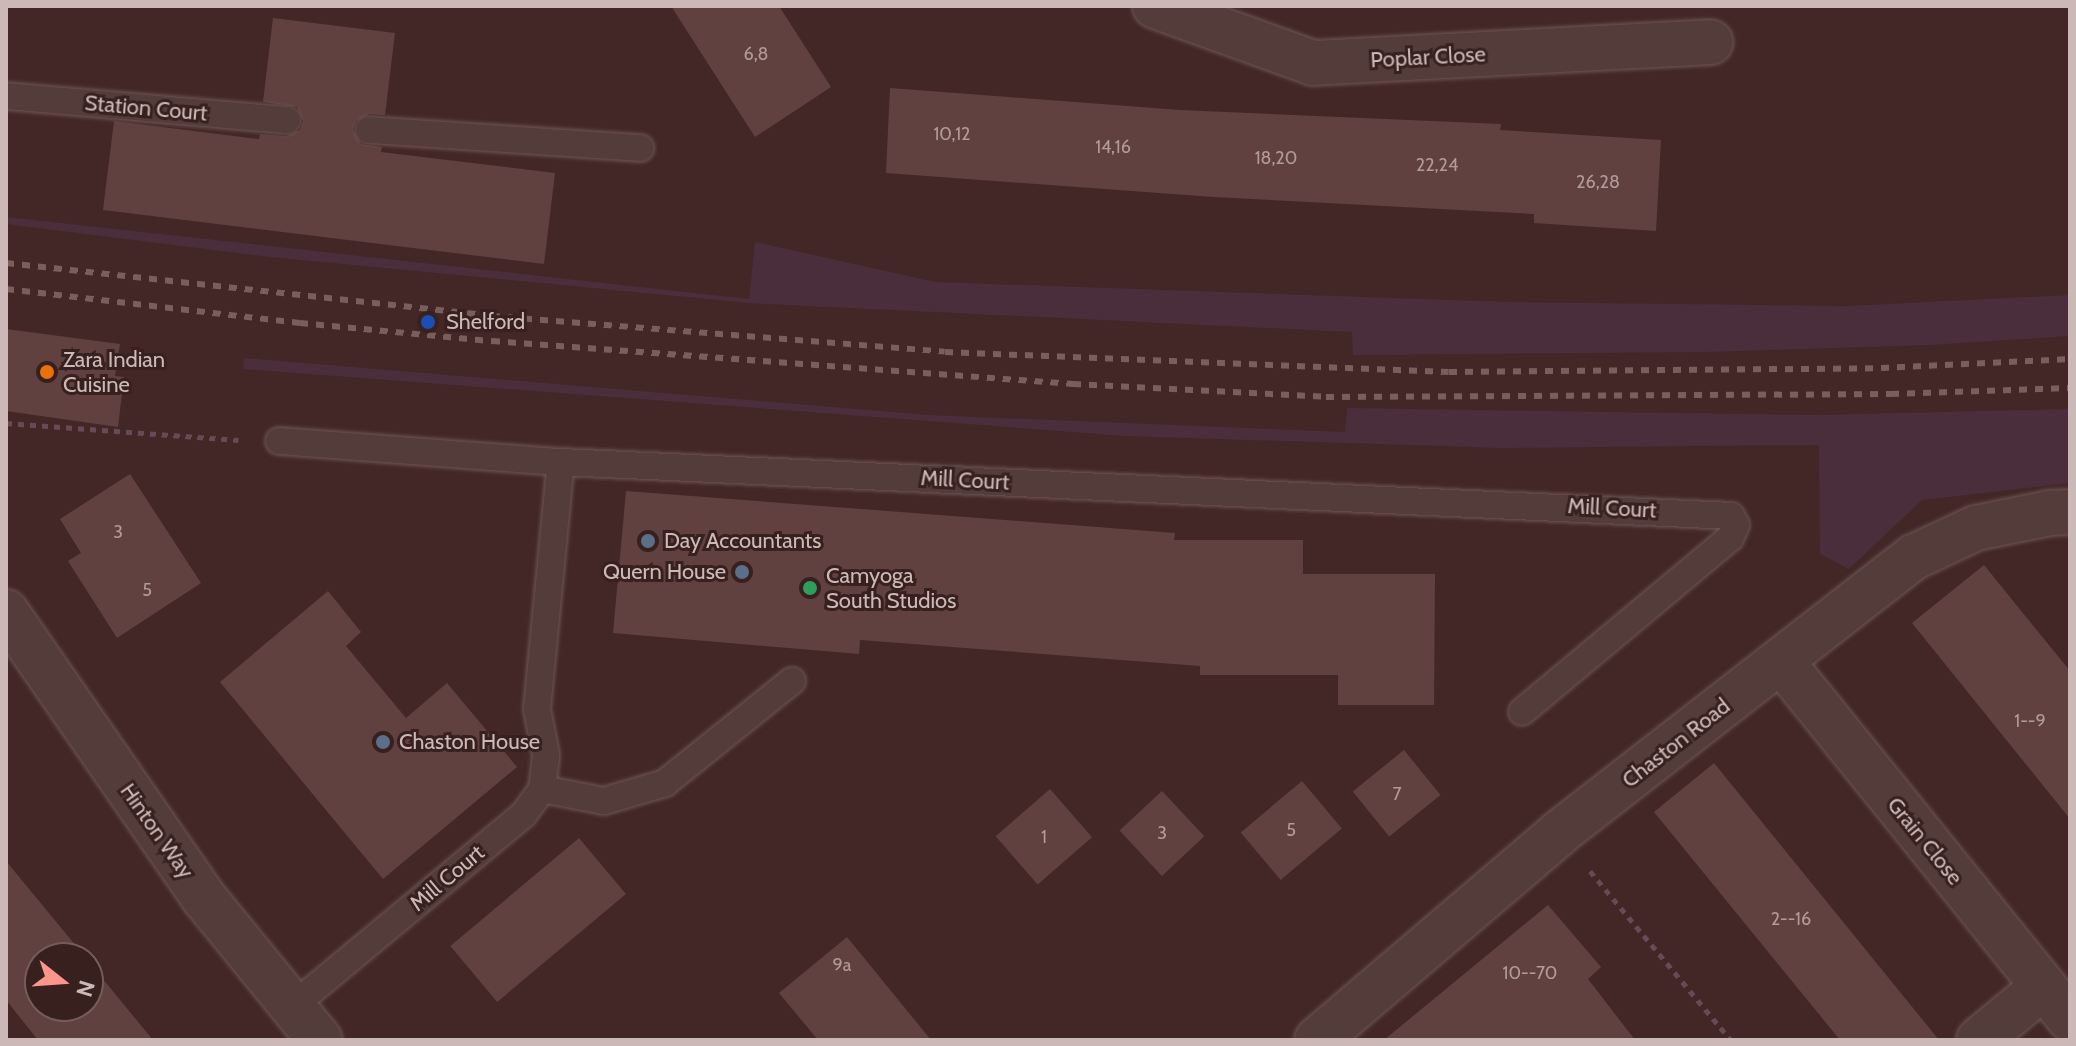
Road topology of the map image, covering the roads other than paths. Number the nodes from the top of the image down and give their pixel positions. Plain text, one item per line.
1 (1155, 6) edge
2 (1710, 42) dead end
3 (6, 96) edge
4 (287, 120) dead end
5 (369, 130) dead end
6 (640, 148) dead end
7 (279, 441) road end
8 (561, 462) junction
9 (2070, 512) edge
10 (6, 612) edge
11 (1781, 661) junction
12 (792, 681) dead end
13 (1522, 712) dead end
14 (542, 789) junction
15 (2056, 1003) edge
16 (293, 1006) junction
17 (320, 1040) edge
18 (1317, 1040) edge
19 (1979, 1040) edge

1 - 2 street, Poplar Close
3 - 4 lane, Station Court
5 - 6 lane
7 - 8 lane
8 - 13 lane, Mill Court
8 - 14 lane
9 - 11 street, Chaston Road
10 - 16 street, Hinton Way
11 - 15 street, Grain Close
11 - 18 street, Chaston Road
12 - 14 lane
14 - 16 lane, Mill Court
15 - 19 street
16 - 17 street, Hinton Way

